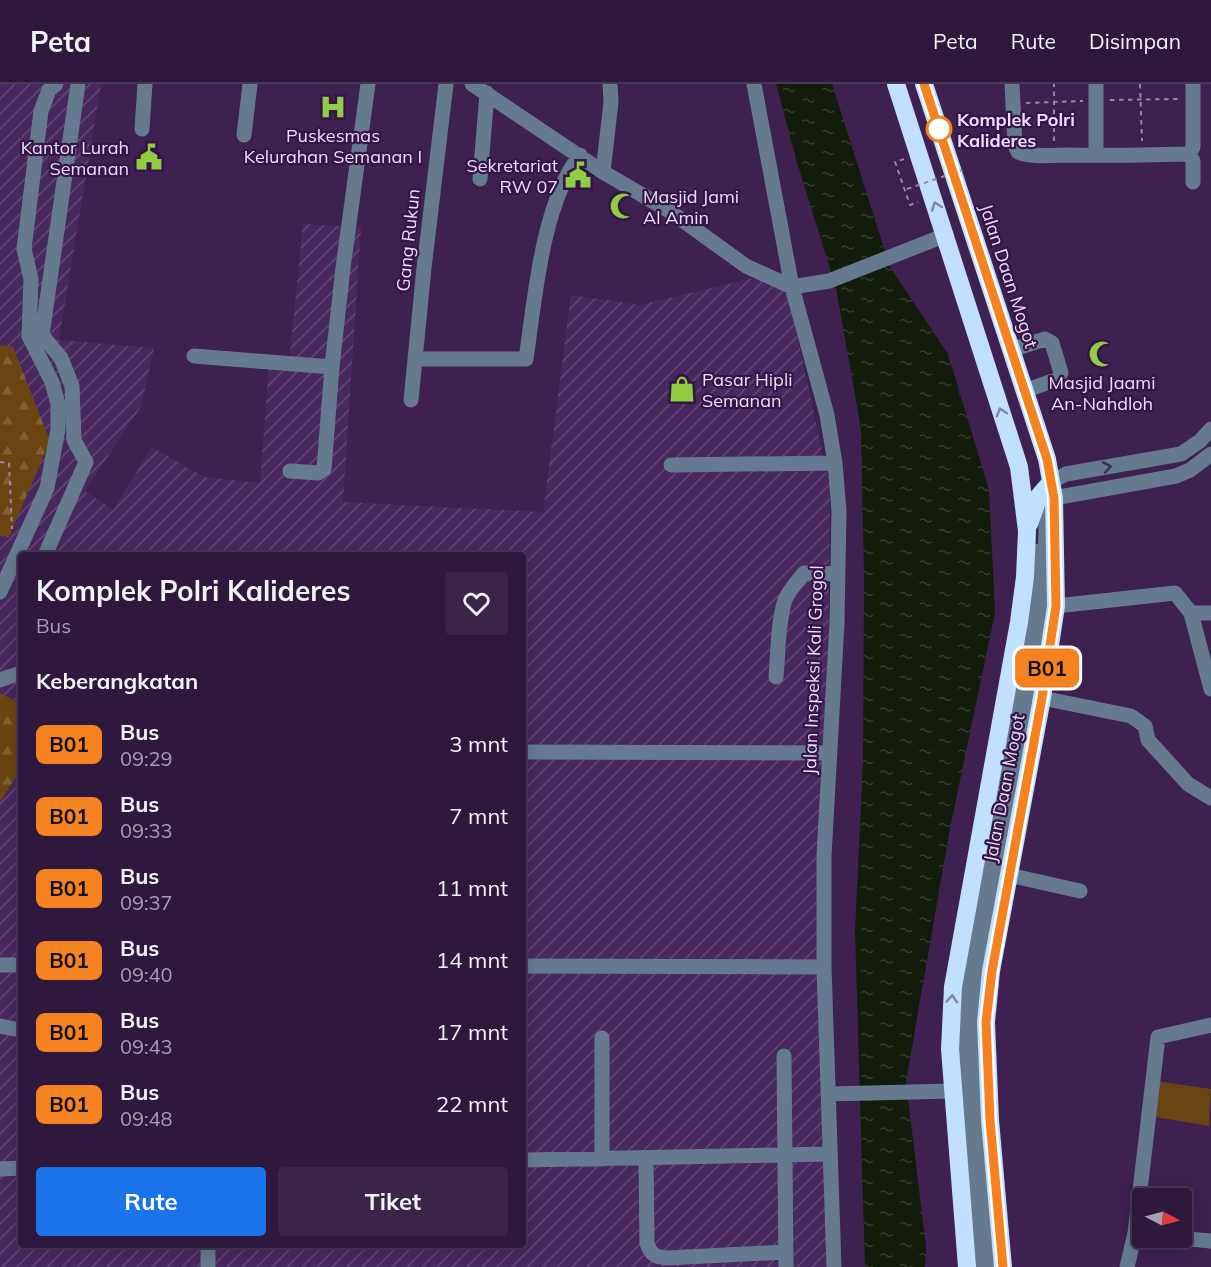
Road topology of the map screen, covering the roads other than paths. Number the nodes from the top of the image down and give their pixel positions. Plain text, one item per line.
1 (56, 84) edge
2 (78, 84) edge
3 (145, 84) edge
4 (250, 84) edge
5 (368, 84) edge
6 (446, 84) edge
7 (472, 84) edge
8 (610, 84) edge
9 (754, 84) edge
10 (896, 84) edge
11 (924, 84) edge
12 (1012, 84) edge
13 (1096, 84) edge
14 (1193, 92) edge
15 (487, 93) junction
16 (142, 129) dead end
17 (244, 135) dead end
18 (1189, 154) junction
19 (580, 155) junction
20 (1096, 156) junction
21 (603, 172) junction
22 (480, 179) dead end
23 (1193, 182) dead end
24 (946, 236) junction
25 (792, 286) junction
26 (1011, 350) junction
27 (194, 356) dead end
28 (416, 359) junction
29 (332, 367) junction
30 (1024, 391) junction
31 (411, 400) dead end
32 (1211, 429) edge
33 (1211, 454) edge
34 (835, 463) junction
35 (671, 465) dead end
36 (1019, 467) junction
37 (1211, 469) edge
38 (1190, 470) junction
39 (290, 471) dead end
40 (1049, 489) junction
41 (1036, 533) junction
42 (18, 552) edge
43 (46, 552) edge
44 (18, 553) edge
45 (838, 574) junction
46 (0, 592) edge
47 (1056, 606) junction
48 (1191, 613) junction
49 (1211, 613) edge
50 (18, 674) edge
51 (776, 677) dead end
52 (0, 680) edge
53 (1211, 688) edge
54 (1042, 698) junction
55 (526, 752) edge
56 (830, 753) junction
57 (1211, 798) edge
58 (1009, 875) junction
59 (1080, 891) dead end
60 (0, 965) edge
61 (18, 965) edge
62 (526, 966) edge
63 (824, 967) junction
64 (1211, 1025) edge
65 (0, 1026) edge
66 (18, 1029) edge
67 (602, 1038) dead end
68 (784, 1056) dead end
69 (949, 1091) junction
70 (832, 1093) junction
71 (829, 1154) junction
72 (786, 1156) junction
73 (646, 1158) junction
74 (602, 1159) junction
75 (526, 1160) edge
76 (18, 1168) edge
77 (0, 1169) edge
78 (1143, 1188) edge
79 (1192, 1239) edge
80 (1211, 1241) edge
81 (208, 1248) edge
82 (1134, 1248) edge
83 (786, 1260) edge
84 (208, 1267) edge
85 (834, 1267) edge
86 (968, 1267) edge
87 (979, 1267) edge
88 (991, 1267) edge
89 (1003, 1267) edge
90 (1127, 1267) edge

1 - 42 street
2 - 43 street
3 - 16 street
4 - 17 street
5 - 29 street
6 - 28 street, Gang Rukun
7 - 15 street
8 - 21 street
9 - 25 street, Jalan Inspeksi Kali Grogol
24 -> 10 highway, Jalan Daan Mogot
11 - 26 highway, Jalan Daan Mogot
12 - 20 street
13 - 20 street
14 - 18 street
15 - 19 street
15 - 22 street
18 - 20 street
18 - 23 street
19 - 21 street
19 - 28 street
21 - 25 street
24 - 25 street
36 -> 24 highway, Jalan Daan Mogot
25 - 34 street, Jalan Inspeksi Kali Grogol
26 - 30 highway, Jalan Daan Mogot
26 - 30 street
27 - 29 street
28 - 31 street, Gang Rukun
29 - 39 street
30 - 40 highway, Jalan Daan Mogot
40 -> 32 street
33 - 38 street
34 - 35 street
34 - 45 street, Jalan Inspeksi Kali Grogol
36 - 40 highway
36 - 41 highway, Jalan Daan Mogot
37 - 38 street
38 - 40 street
40 - 41 highway
40 - 47 highway, Jalan Daan Mogot
40 - 87 street
69 -> 41 highway, Jalan Daan Mogot
41 - 88 street
44 - 46 street
45 - 51 street
45 - 56 street, Jalan Inspeksi Kali Grogol
47 - 48 street
47 - 54 highway, Jalan Daan Mogot
48 - 49 street
48 - 53 street
50 - 52 street
54 - 57 street
54 - 58 highway, Jalan Daan Mogot
55 - 56 street
56 - 63 street, Jalan Inspeksi Kali Grogol
58 - 59 street
58 - 89 highway, Jalan Daan Mogot
60 - 61 street
62 - 63 street
63 - 70 street, Jalan Inspeksi Kali Grogol
64 - 78 street
65 - 66 street
67 - 74 street
68 - 72 street
69 - 70 street
69 - 86 highway, Jalan Daan Mogot
70 - 71 street, Jalan Inspeksi Kali Grogol
71 - 72 street
71 - 85 street, Jalan Inspeksi Kali Grogol
72 - 73 street
72 - 83 street
73 - 74 street
73 - 83 street
74 - 75 street
76 - 77 street
79 - 80 street
81 - 84 street
82 - 90 street

